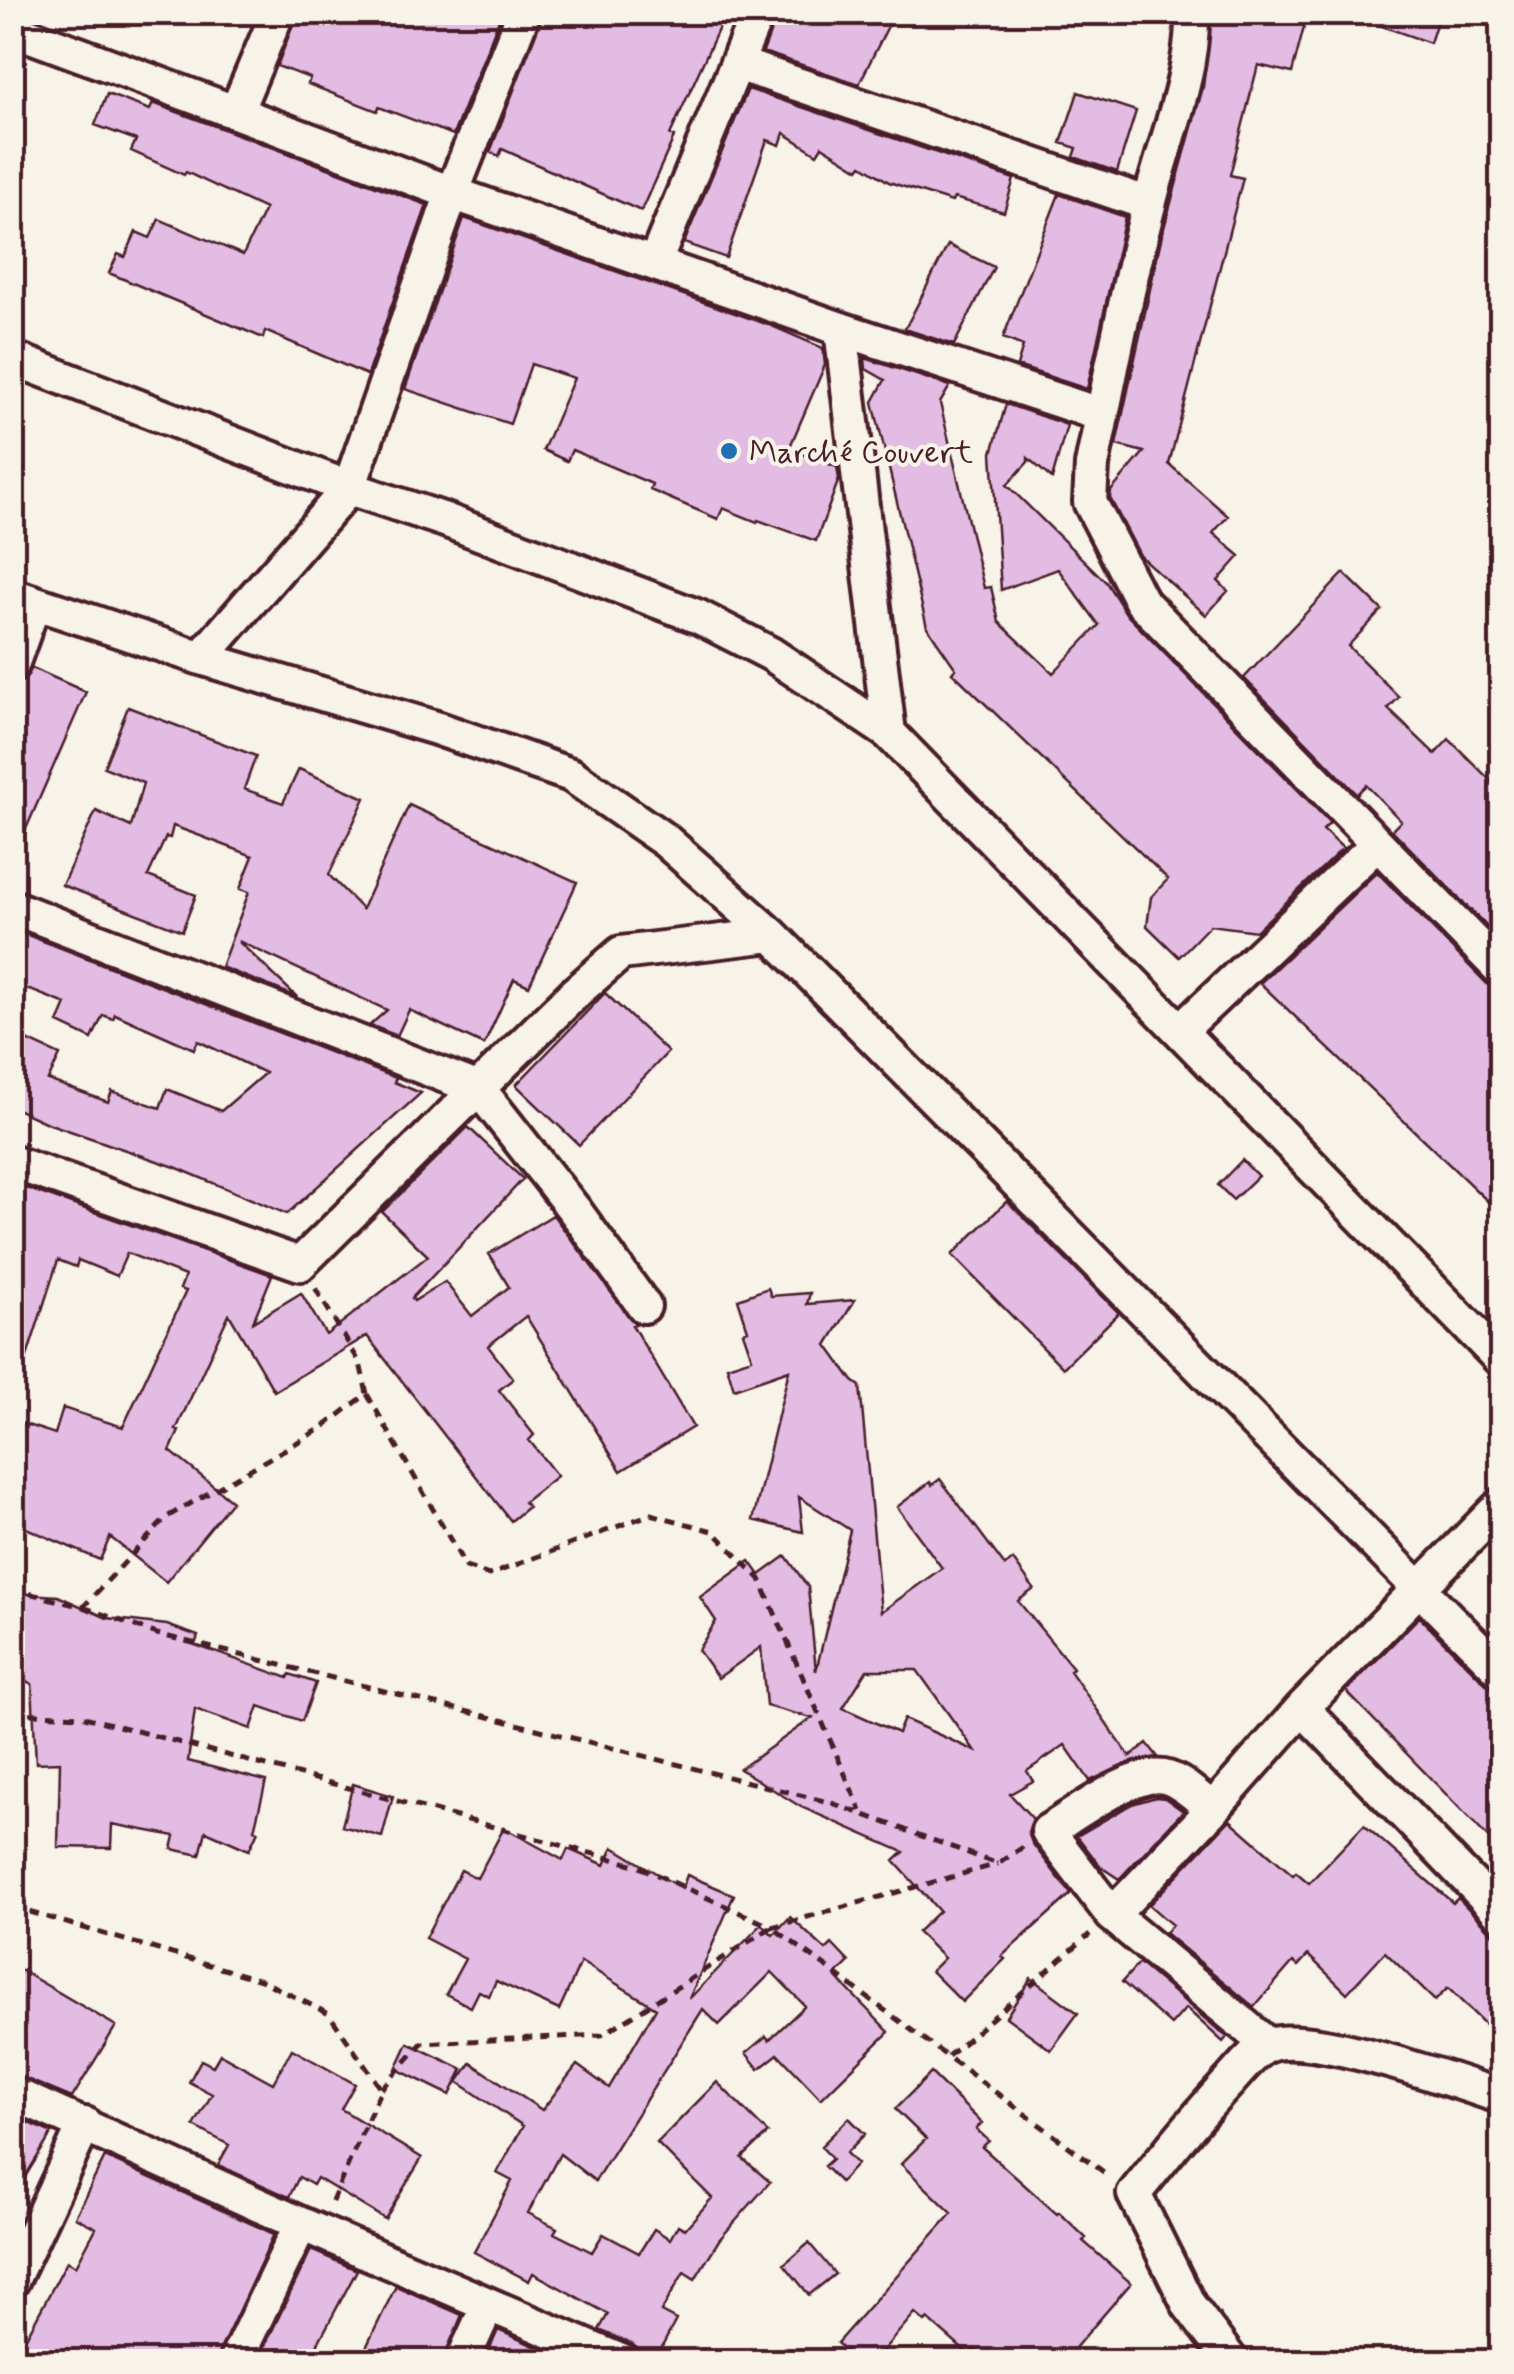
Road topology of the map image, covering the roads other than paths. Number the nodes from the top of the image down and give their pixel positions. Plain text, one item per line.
1 (278, 12) edge
2 (524, 12) edge
3 (758, 12) edge
4 (1192, 12) edge
5 (12, 29) edge
6 (738, 64) junction
7 (236, 112) junction
8 (452, 193) junction
9 (1149, 204) junction
10 (655, 262) junction
11 (841, 329) junction
12 (12, 358) edge
13 (1102, 415) junction
14 (349, 488) junction
15 (23, 599) edge
16 (201, 658) junction
17 (12, 664) edge
18 (889, 733) junction
19 (1376, 845) junction
20 (12, 908) edge
21 (772, 934) junction
22 (1502, 971) edge
23 (1180, 1031) junction
24 (480, 1089) junction
25 (12, 1162) edge
26 (644, 1306) dead end
27 (1502, 1361) edge
28 (1502, 1504) edge
29 (1418, 1586) junction
30 (1502, 1672) edge
31 (1302, 1708) junction
32 (1213, 1809) junction
33 (1112, 1915) junction
34 (1502, 1915) edge
35 (1268, 2044) junction
36 (12, 2093) edge
37 (1502, 2097) edge
38 (85, 2124) junction
39 (310, 2228) junction
40 (12, 2282) edge
41 (488, 2304) junction
42 (235, 2362) edge
43 (462, 2362) edge
44 (623, 2362) edge
45 (1232, 2362) edge

1 - 7 street
2 - 8 street
3 - 6 street
4 - 9 street
5 - 7 street
6 - 9 street
6 - 10 street
7 - 8 street
8 - 10 street
8 - 14 street
9 - 13 street
10 - 11 street
11 - 13 street
11 - 18 street
12 - 14 street
13 - 19 street
14 - 16 street
14 - 18 street
15 - 16 street
15 - 17 street
16 - 21 street
18 - 23 street
19 - 22 street
19 - 23 street
20 - 24 street
21 - 24 street
21 - 29 street
23 - 27 street
24 - 25 street
24 - 26 street
28 - 29 street
29 - 30 street
29 - 31 street
31 - 32 street
31 - 34 street
32 - 33 street
32 - 33 street
33 - 35 street
35 - 37 street
35 - 45 street
36 - 38 street
38 - 39 street
38 - 40 street
39 - 41 street
39 - 42 street
41 - 43 street
41 - 44 street

